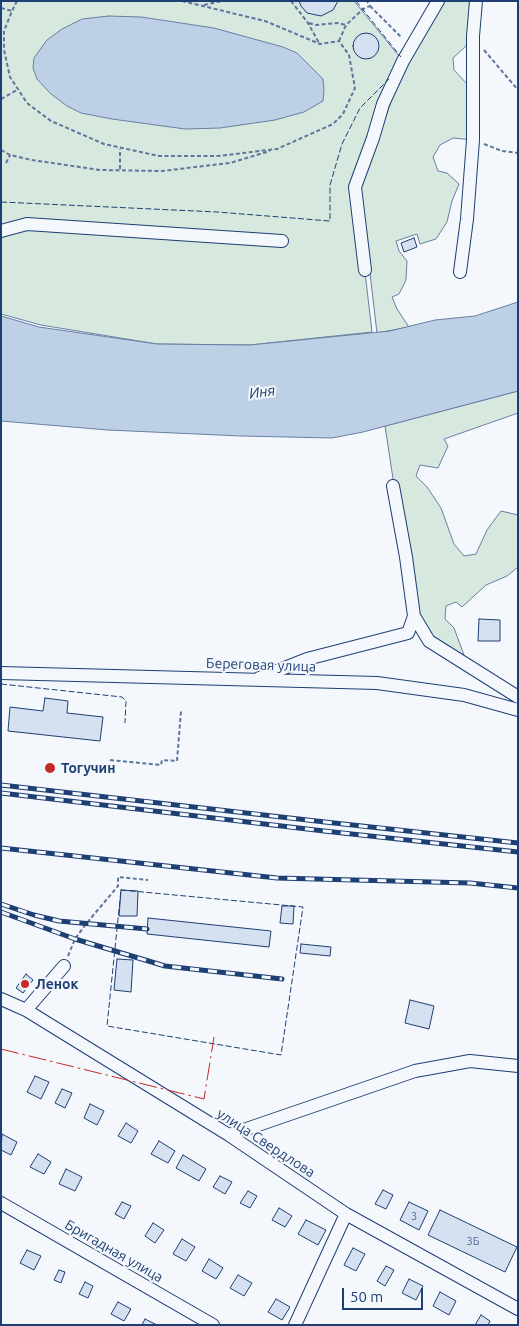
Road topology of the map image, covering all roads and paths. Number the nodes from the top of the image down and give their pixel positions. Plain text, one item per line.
1 (18, 1) edge
2 (182, 1) edge
3 (201, 1) edge
4 (222, 1) edge
5 (291, 1) edge
6 (367, 1) edge
7 (438, 1) edge
8 (476, 1) edge
9 (202, 5) junction
10 (370, 6) junction
11 (1, 8) edge
12 (12, 11) junction
13 (308, 22) junction
14 (346, 25) junction
15 (473, 36) junction
16 (339, 41) junction
17 (320, 44) junction
18 (411, 47) junction
19 (2, 50) edge
20 (17, 90) junction
21 (518, 90) edge
22 (1, 99) edge
23 (472, 140) junction
24 (120, 148) junction
25 (277, 149) junction
26 (1, 150) edge
27 (518, 153) edge
28 (10, 155) junction
29 (6, 163) dead end
30 (120, 169) junction
31 (1, 231) edge
32 (282, 241) dead end
33 (364, 270) dead end
34 (460, 272) dead end
35 (393, 486) dead end
36 (414, 616) junction
37 (1, 673) edge
38 (252, 680) junction
39 (518, 697) edge
40 (518, 710) edge
41 (181, 711) dead end
42 (110, 760) dead end
43 (148, 880) dead end
44 (64, 966) joint
45 (1, 999) edge
46 (26, 1010) junction
47 (518, 1066) edge
48 (228, 1135) junction
49 (1, 1203) edge
50 (346, 1214) junction
51 (518, 1309) edge
52 (213, 1325) edge
53 (295, 1325) edge

1 - 12 path
2 - 9 path
3 - 9 path
4 - 9 path
5 - 13 path
6 - 10 path
7 - 18 street
8 - 15 street
9 - 17 path
10 - 14 path
10 - 18 path
11 - 12 path
12 - 19 path
13 - 14 path
13 - 17 path
14 - 16 path
15 - 21 path
15 - 23 street
16 - 17 path
16 - 25 path
18 - 33 street
19 - 20 path
20 - 22 path
20 - 24 path
23 - 27 path
23 - 34 street
24 - 25 path
24 - 30 path
25 - 30 path
26 - 28 path
28 - 29 path
28 - 30 path
31 - 32 street
35 - 36 street
36 - 38 street
36 - 39 street
37 - 38 street, Береговая улица
38 - 40 street, Береговая улица
41 - 42 path
43 - 44 path
44 - 46 street
45 - 46 street, улица Свердлова
46 - 48 street, улица Свердлова
47 - 48 street
48 - 50 street, улица Свердлова
49 - 52 street, Бригадная улица
50 - 51 street, улица Свердлова
50 - 53 street

